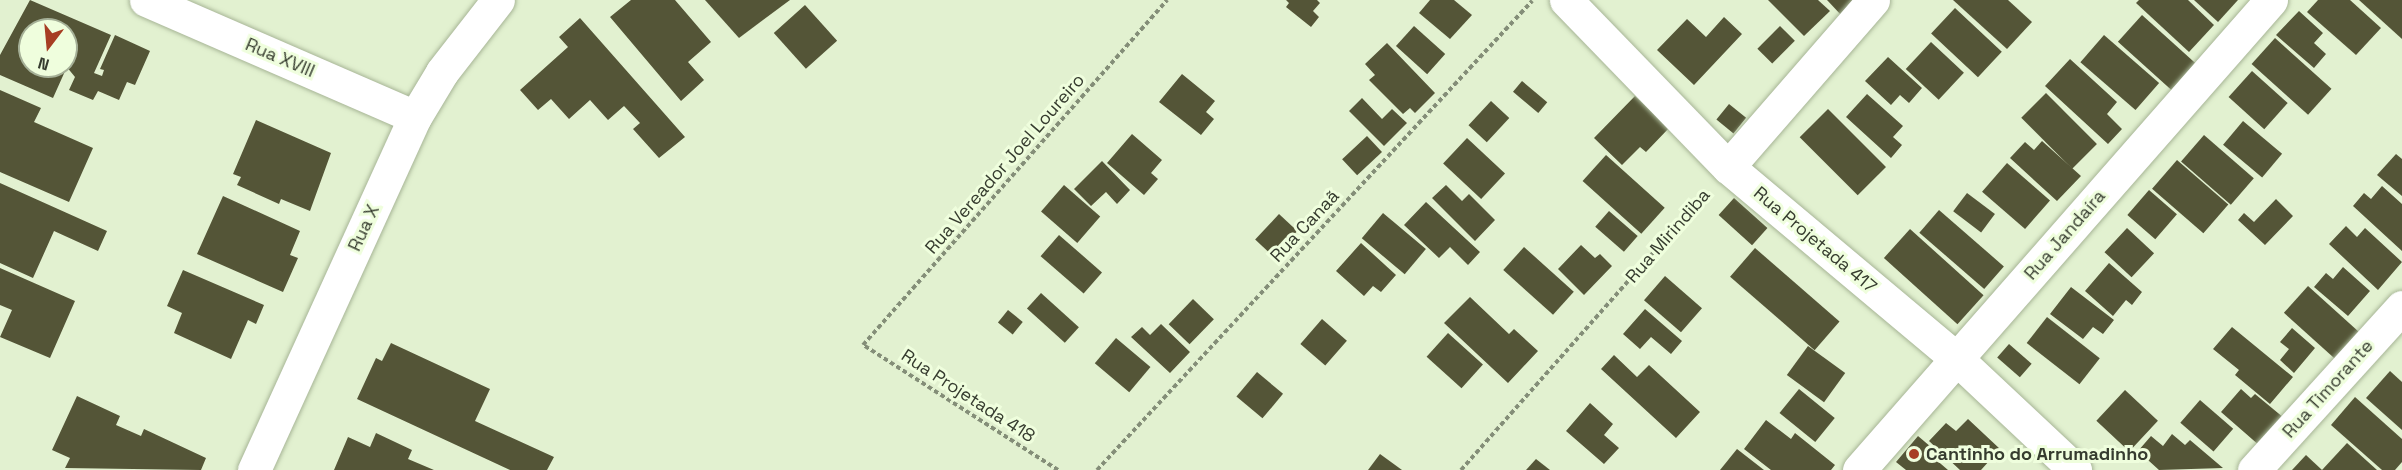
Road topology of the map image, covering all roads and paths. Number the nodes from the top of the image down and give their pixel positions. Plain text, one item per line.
1 (146, 0) edge
2 (498, 0) edge
3 (1167, 0) edge
4 (1533, 0) edge
5 (1566, 0) edge
6 (1873, 0) edge
7 (2271, 0) edge
8 (415, 117) junction
9 (1728, 167) junction
10 (2402, 307) edge
11 (863, 345) joint
12 (1957, 359) junction
13 (254, 470) edge
14 (1058, 470) edge
15 (1097, 470) edge
16 (1461, 470) edge
17 (1859, 470) edge
18 (2075, 470) edge
19 (2254, 470) edge

1 - 8 street, Rua XVIII
2 - 8 street, Rua X
3 - 11 path, Rua Vereador Joel Loureiro
4 - 15 path, Rua Canaã
5 - 9 street, Rua Projetada 417
6 - 9 street
7 - 12 street, Rua Jandaíra
8 - 13 street, Rua X
9 - 12 street, Rua Projetada 417
9 - 16 path, Rua Mirindiba
10 - 19 street, Rua Timorante
11 - 14 path, Rua Projetada 418
12 - 17 street, Rua Jandaíra
12 - 18 street, Rua Projetada 417

